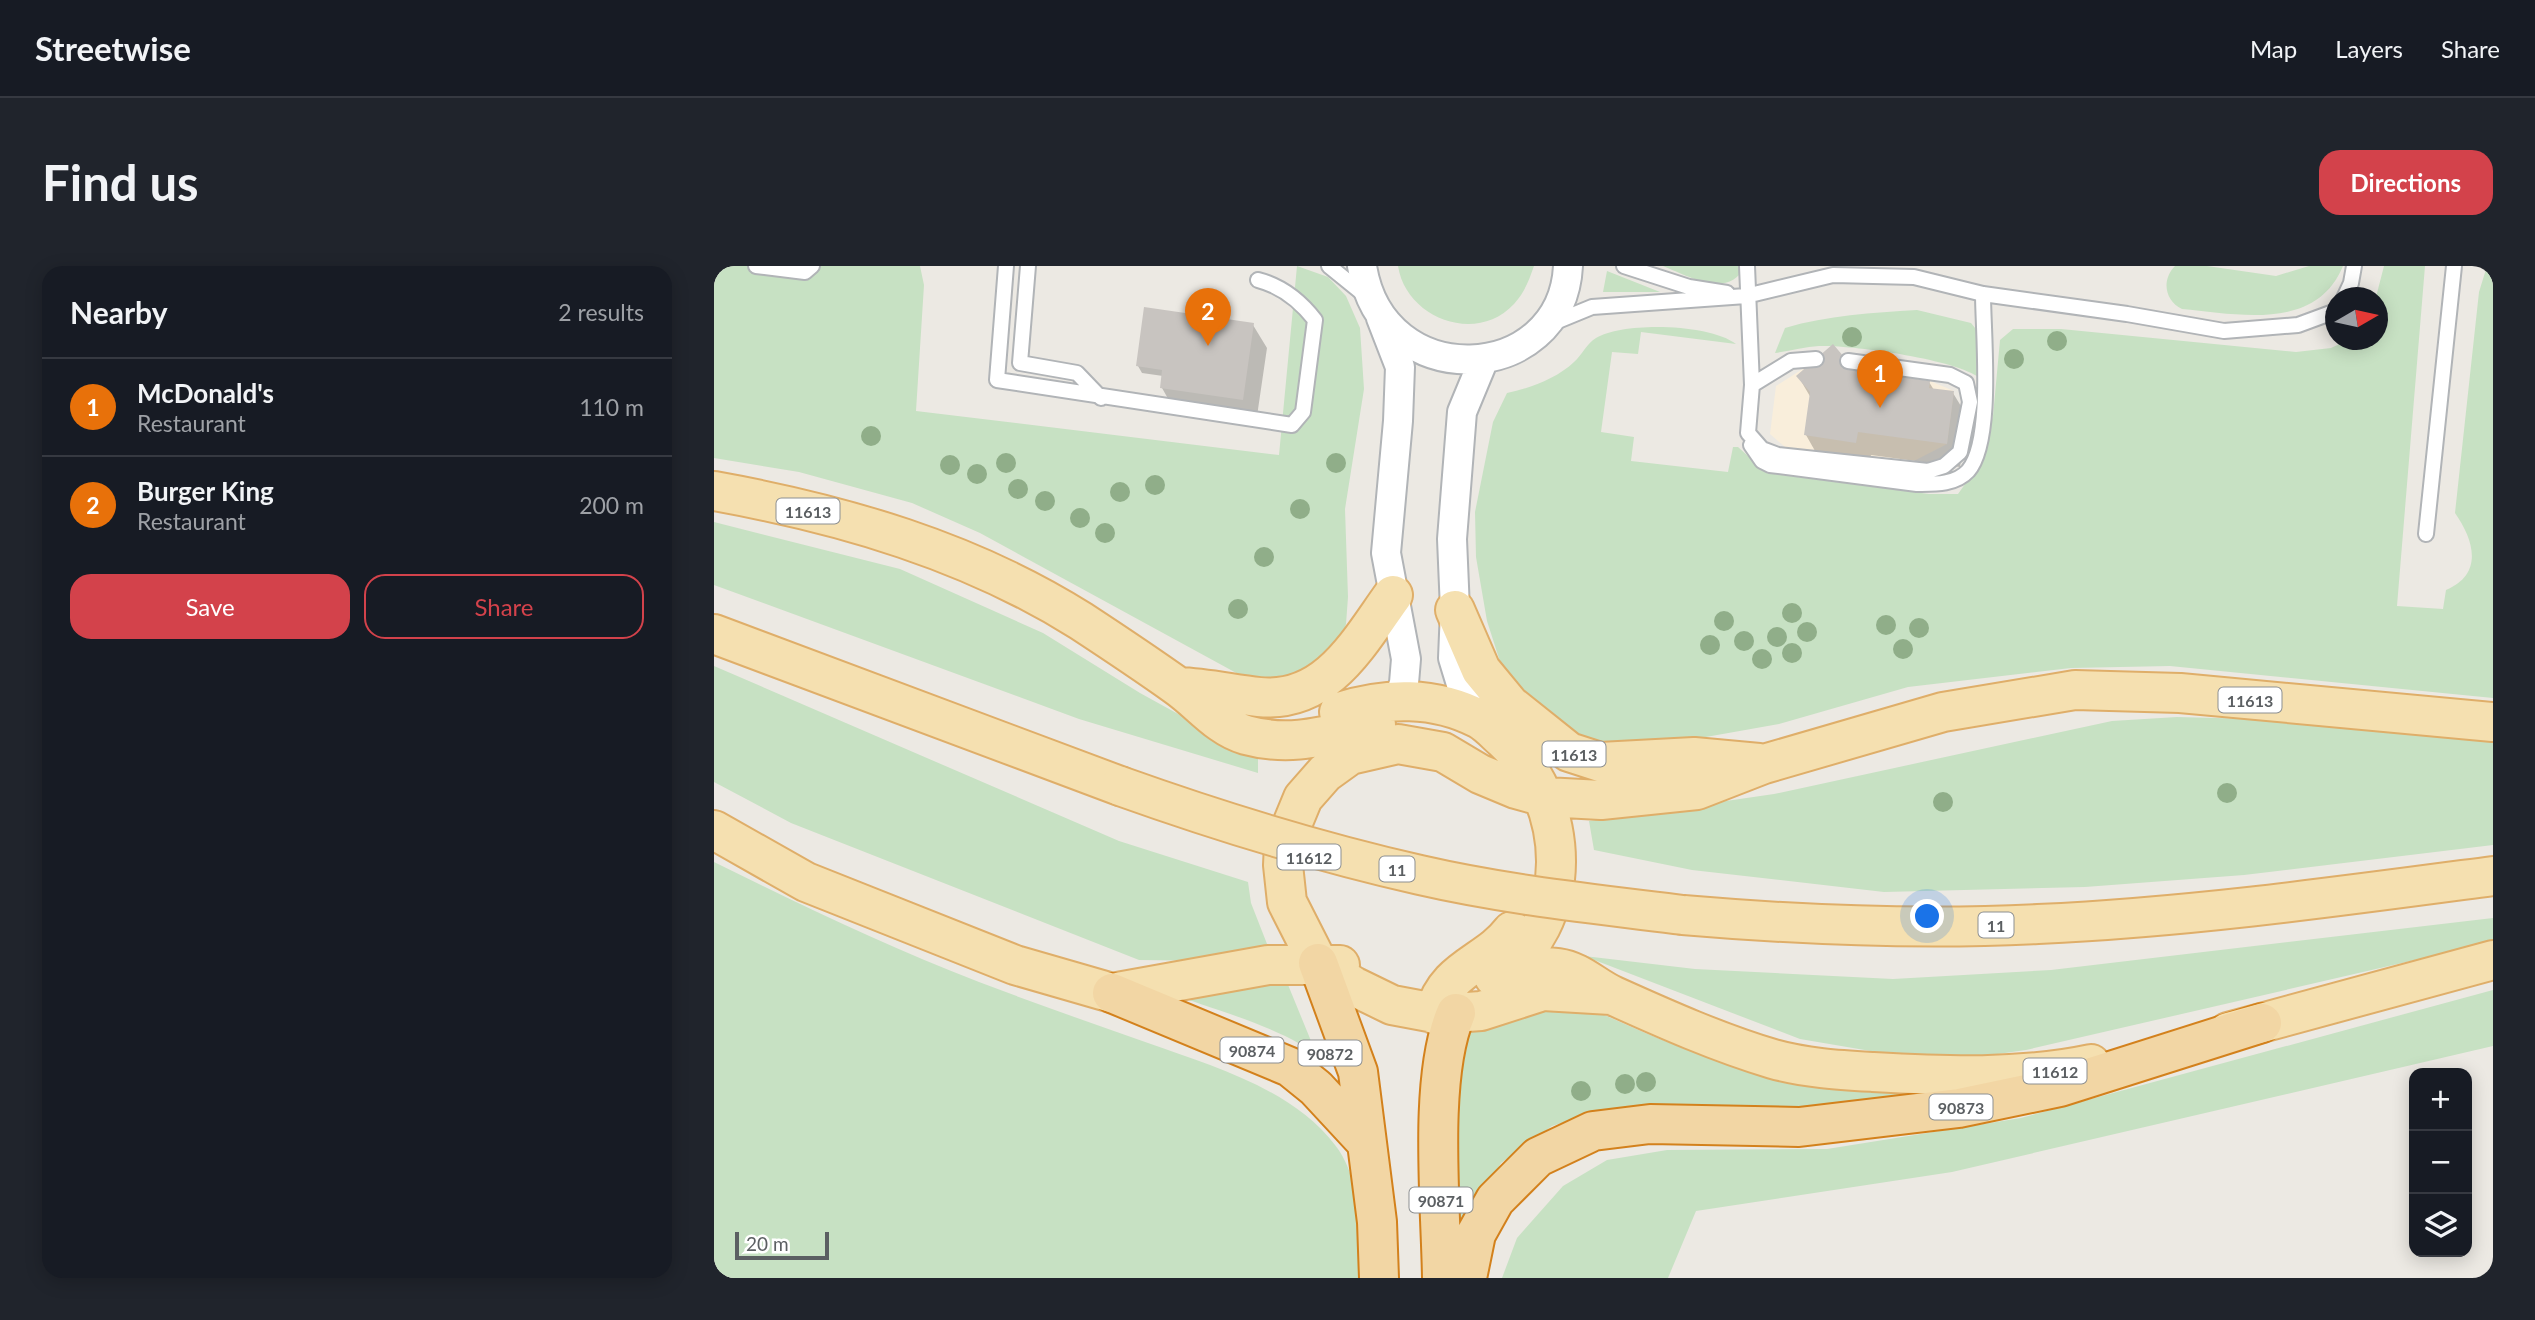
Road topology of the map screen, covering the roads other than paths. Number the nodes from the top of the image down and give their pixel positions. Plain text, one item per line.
1 (812, 266) edge
2 (1006, 266) edge
3 (1028, 266) edge
4 (1329, 266) edge
5 (1362, 266) edge
6 (1568, 266) edge
7 (1624, 266) edge
8 (1746, 266) edge
9 (2354, 266) edge
10 (2455, 266) edge
11 (763, 267) edge
12 (790, 268) edge
13 (1258, 280) dead end
14 (2349, 287) edge
15 (1983, 294) junction
16 (1746, 296) junction
17 (1376, 309) junction
18 (2325, 315) edge
19 (1542, 328) junction
20 (1484, 359) junction
21 (1816, 359) dead end
22 (1848, 361) dead end
23 (1752, 385) junction
24 (1101, 398) junction
25 (1748, 433) junction
26 (714, 491) edge
27 (2426, 534) dead end
28 (1393, 595) junction
29 (1455, 610) junction
30 (714, 634) edge
31 (1178, 687) junction
32 (1398, 715) junction
33 (2493, 722) edge
34 (1480, 733) junction
35 (1349, 739) junction
36 (1764, 764) junction
37 (1529, 784) junction
38 (714, 830) edge
39 (2493, 876) edge
40 (2493, 960) edge
41 (1305, 963) junction
42 (1383, 976) junction
43 (1490, 979) junction
44 (1112, 993) junction
45 (1611, 995) junction
46 (1445, 1005) junction
47 (2262, 1023) junction
48 (1367, 1143) junction
49 (1379, 1278) edge
50 (1442, 1278) edge
51 (1467, 1278) edge

1 - 12 lane
2 - 24 lane
3 - 24 lane
4 - 17 lane
5 - 17 street
6 - 19 street
7 - 16 lane
8 - 16 lane
9 - 14 lane
10 - 27 lane
11 - 12 lane
13 - 24 lane
15 - 16 lane
15 - 18 lane
15 - 25 lane
16 - 19 lane
16 - 23 lane
17 - 20 street
17 - 28 street
19 - 20 street
20 - 29 street
21 - 23 lane
22 - 25 lane
23 - 25 lane
26 - 31 main road, 11613
28 - 31 main road
28 - 32 street
28 - 32 street
29 - 34 street
29 - 36 main road, 11613
30 - 39 main road, 11, bridge
31 - 32 main road, 11613
31 - 35 main road, 11613
32 - 34 main road, 11612
32 - 35 main road, 11612
32 - 37 main road, 11612
32 - 42 main road, 11612
33 - 36 main road, 11613
34 - 37 main road, 11612
35 - 41 main road, 11612
36 - 37 main road, 11613
37 - 43 main road
37 - 46 main road, 11612
38 - 44 main road, 11612
40 - 47 main road, 11612
41 - 42 main road, 11612
41 - 44 main road, 11612
41 - 46 main road, 11612
41 - 48 highway, 90872
42 - 46 main road, 11612
43 - 45 main road, 11612
43 - 46 main road
44 - 48 highway, 90874
45 - 46 main road, 11612
45 - 47 main road, 11612
46 - 50 highway, 90871
47 - 51 highway, 90873
48 - 49 highway, 90872

